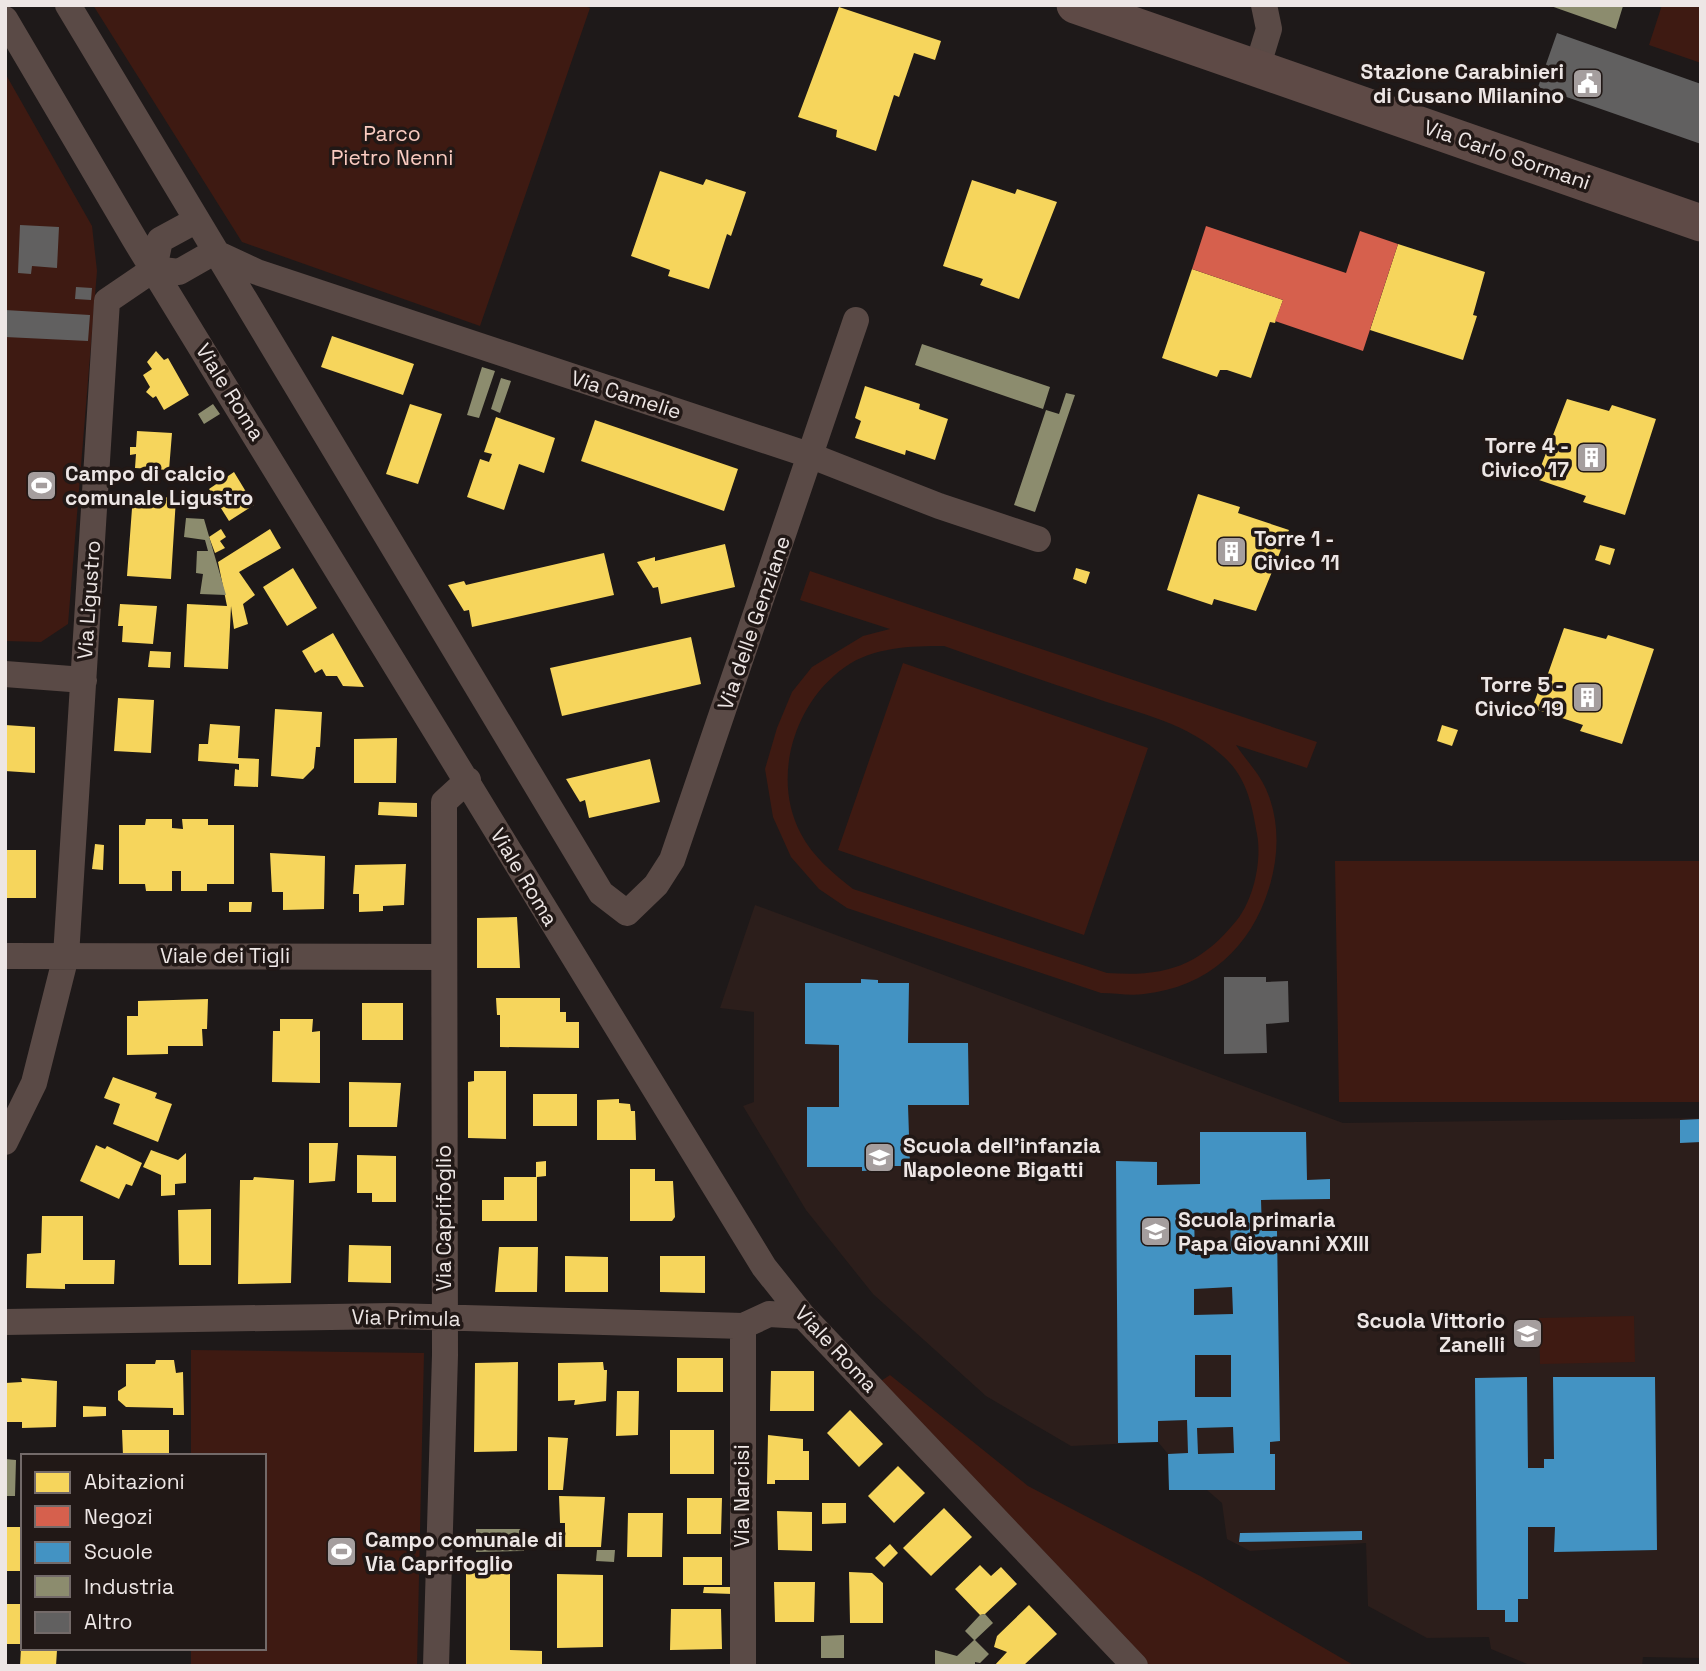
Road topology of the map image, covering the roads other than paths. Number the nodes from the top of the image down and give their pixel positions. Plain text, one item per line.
1 (68, 5) edge
2 (1075, 5) edge
3 (1266, 10) edge
4 (5, 19) edge
5 (1257, 68) junction
6 (195, 221) junction
7 (1701, 223) edge
8 (215, 252) junction
9 (154, 269) junction
10 (856, 320) dead end
11 (809, 455) junction
12 (1038, 538) dead end
13 (5, 674) edge
14 (84, 680) junction
15 (468, 780) junction
16 (5, 956) edge
17 (66, 956) junction
18 (444, 957) junction
19 (5, 1142) edge
20 (803, 1316) junction
21 (445, 1319) junction
22 (5, 1322) edge
23 (743, 1326) junction
24 (436, 1666) edge
25 (743, 1666) edge
26 (1135, 1666) edge

1 - 6 street
2 - 5 main road, Via Carlo Sormani
3 - 5 street
4 - 9 street, Viale Roma
5 - 7 main road, Via Carlo Sormani
6 - 8 street
6 - 9 street
8 - 9 street
8 - 11 street, Via Camelie
8 - 11 street, Via delle Genziane
9 - 14 street, Via Ligustro
9 - 15 street, Viale Roma
10 - 11 street, Via delle Genziane
11 - 12 street, Via Camelie
13 - 14 street
14 - 17 street, Via Ligustro
15 - 18 street, Via Caprifoglio
15 - 20 street, Viale Roma
16 - 17 street, Viale dei Tigli
17 - 18 street, Viale dei Tigli
17 - 19 street, Via Ligustro
18 - 21 street, Via Caprifoglio
20 - 23 street, Via Primula
20 - 26 street, Viale Roma
21 - 22 street, Via Primula
21 - 23 street, Via Primula
21 - 24 street, Via Caprifoglio
23 - 25 street, Via Narcisi

